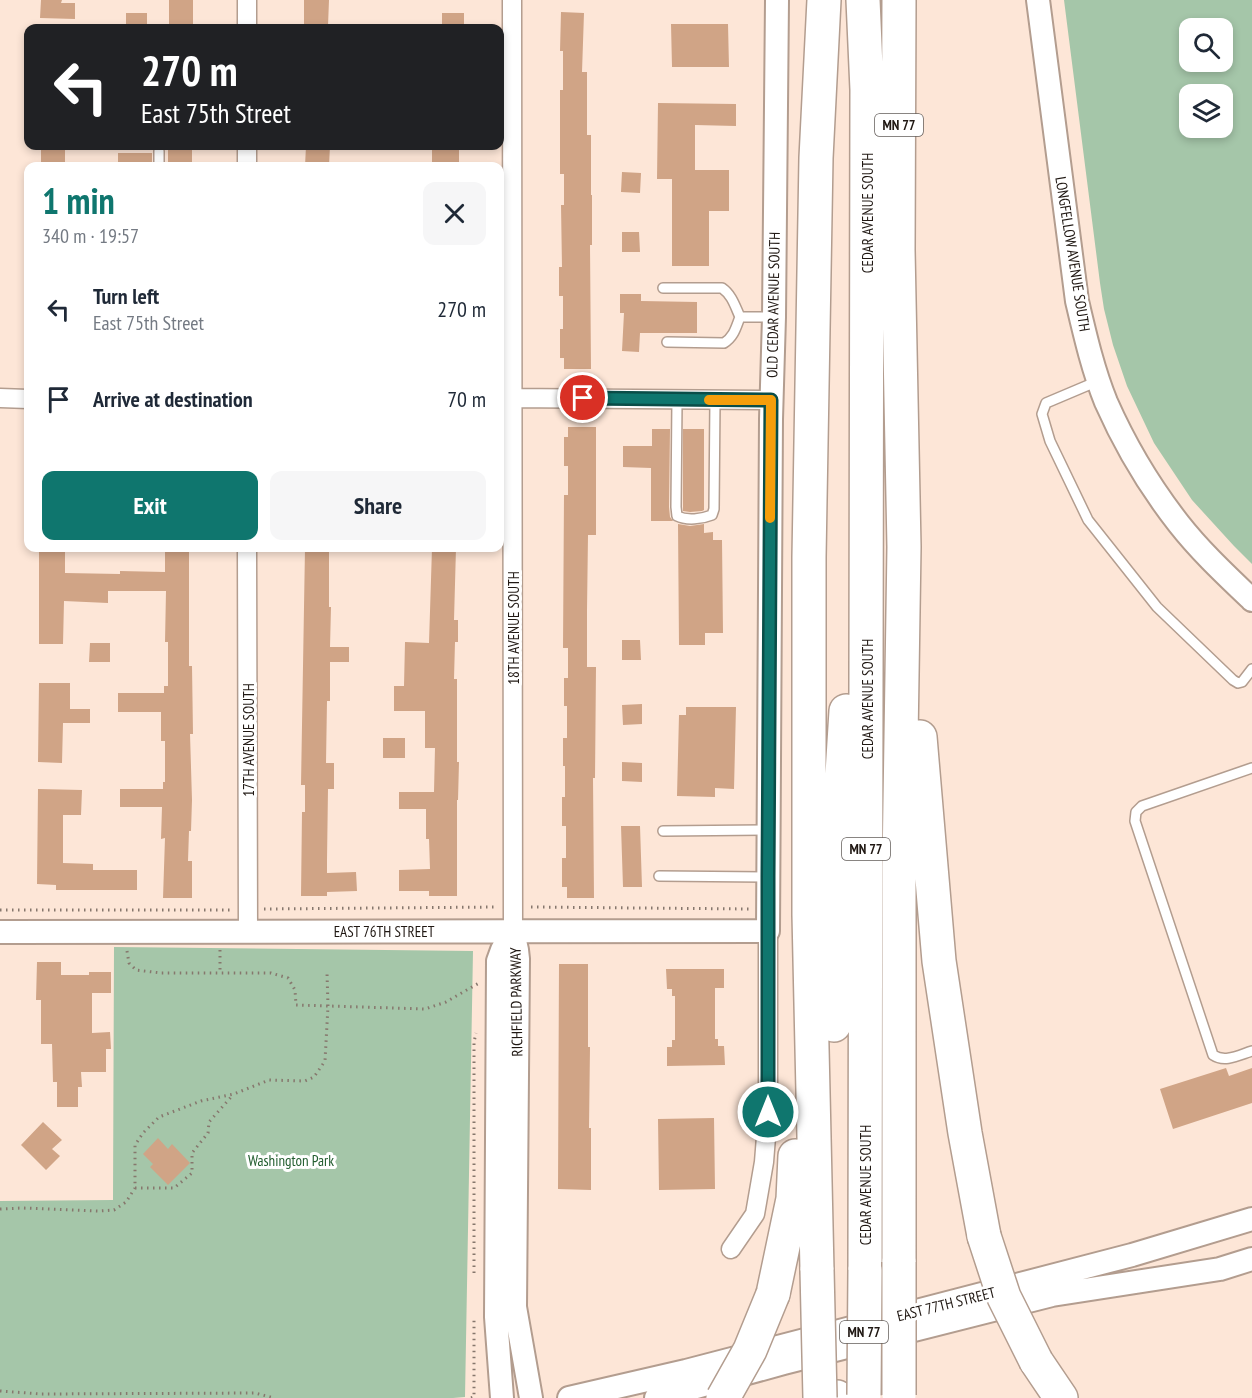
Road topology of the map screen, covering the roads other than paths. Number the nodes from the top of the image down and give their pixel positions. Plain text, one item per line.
1 (247, 0) edge
2 (512, 0) edge
3 (777, 0) edge
4 (824, 0) edge
5 (862, 0) edge
6 (899, 0) edge
7 (1038, 0) edge
8 (247, 24) edge
9 (159, 151) dead end
10 (159, 162) edge
11 (663, 288) dead end
12 (740, 317) junction
13 (774, 317) junction
14 (667, 342) dead end
15 (1099, 381) junction
16 (506, 398) edge
17 (0, 399) edge
18 (24, 399) edge
19 (677, 400) junction
20 (715, 400) junction
21 (771, 400) junction
22 (903, 547) junction
23 (247, 552) edge
24 (1252, 600) edge
25 (1252, 669) edge
26 (1252, 768) edge
27 (769, 830) junction
28 (663, 831) dead end
29 (659, 876) dead end
30 (768, 877) junction
31 (809, 915) junction
32 (768, 931) junction
33 (0, 932) edge
34 (248, 932) junction
35 (513, 932) junction
36 (1252, 1051) edge
37 (1252, 1219) edge
38 (731, 1249) dead end
39 (1252, 1259) edge
40 (839, 1270) junction
41 (899, 1396) edge
42 (844, 1397) edge
43 (502, 1398) edge
44 (531, 1398) edge
45 (568, 1398) edge
46 (656, 1398) edge
47 (723, 1398) edge
48 (1061, 1398) edge

1 - 8 street
2 - 16 street, 18TH AVENUE SOUTH
3 - 13 street, OLD CEDAR AVENUE SOUTH
4 - 31 highway
5 - 40 highway, CEDAR AVENUE SOUTH / MN 77
6 - 22 highway, CEDAR AVENUE SOUTH / MN 77
7 - 15 street, LONGFELLOW AVENUE SOUTH
9 - 10 lane
11 - 12 lane
12 - 13 lane
12 - 14 lane
13 - 21 street, OLD CEDAR AVENUE SOUTH
15 - 24 street, LONGFELLOW AVENUE SOUTH
15 - 25 lane
16 - 19 street
16 - 35 street, 18TH AVENUE SOUTH
17 - 18 street
19 - 20 street
19 - 20 lane
20 - 21 street
21 - 27 street, OLD CEDAR AVENUE SOUTH
22 - 41 highway, CEDAR AVENUE SOUTH / MN 77, bridge
22 - 48 highway, bridge
23 - 34 street, 17TH AVENUE SOUTH
26 - 36 lane
27 - 28 lane
27 - 30 street, OLD CEDAR AVENUE SOUTH
29 - 30 lane
30 - 32 street, OLD CEDAR AVENUE SOUTH
31 - 40 highway
31 - 47 highway, bridge
32 - 35 street, EAST 76TH STREET
32 - 38 street, OLD CEDAR AVENUE SOUTH
33 - 34 street, EAST 76TH STREET
34 - 35 street, EAST 76TH STREET
35 - 43 street, RICHFIELD PARKWAY
35 - 44 street, RICHFIELD PARKWAY
37 - 45 street, EAST 77TH STREET
39 - 46 street, EAST 77TH STREET
40 - 42 highway, CEDAR AVENUE SOUTH / MN 77, bridge
40 - 42 highway, bridge

